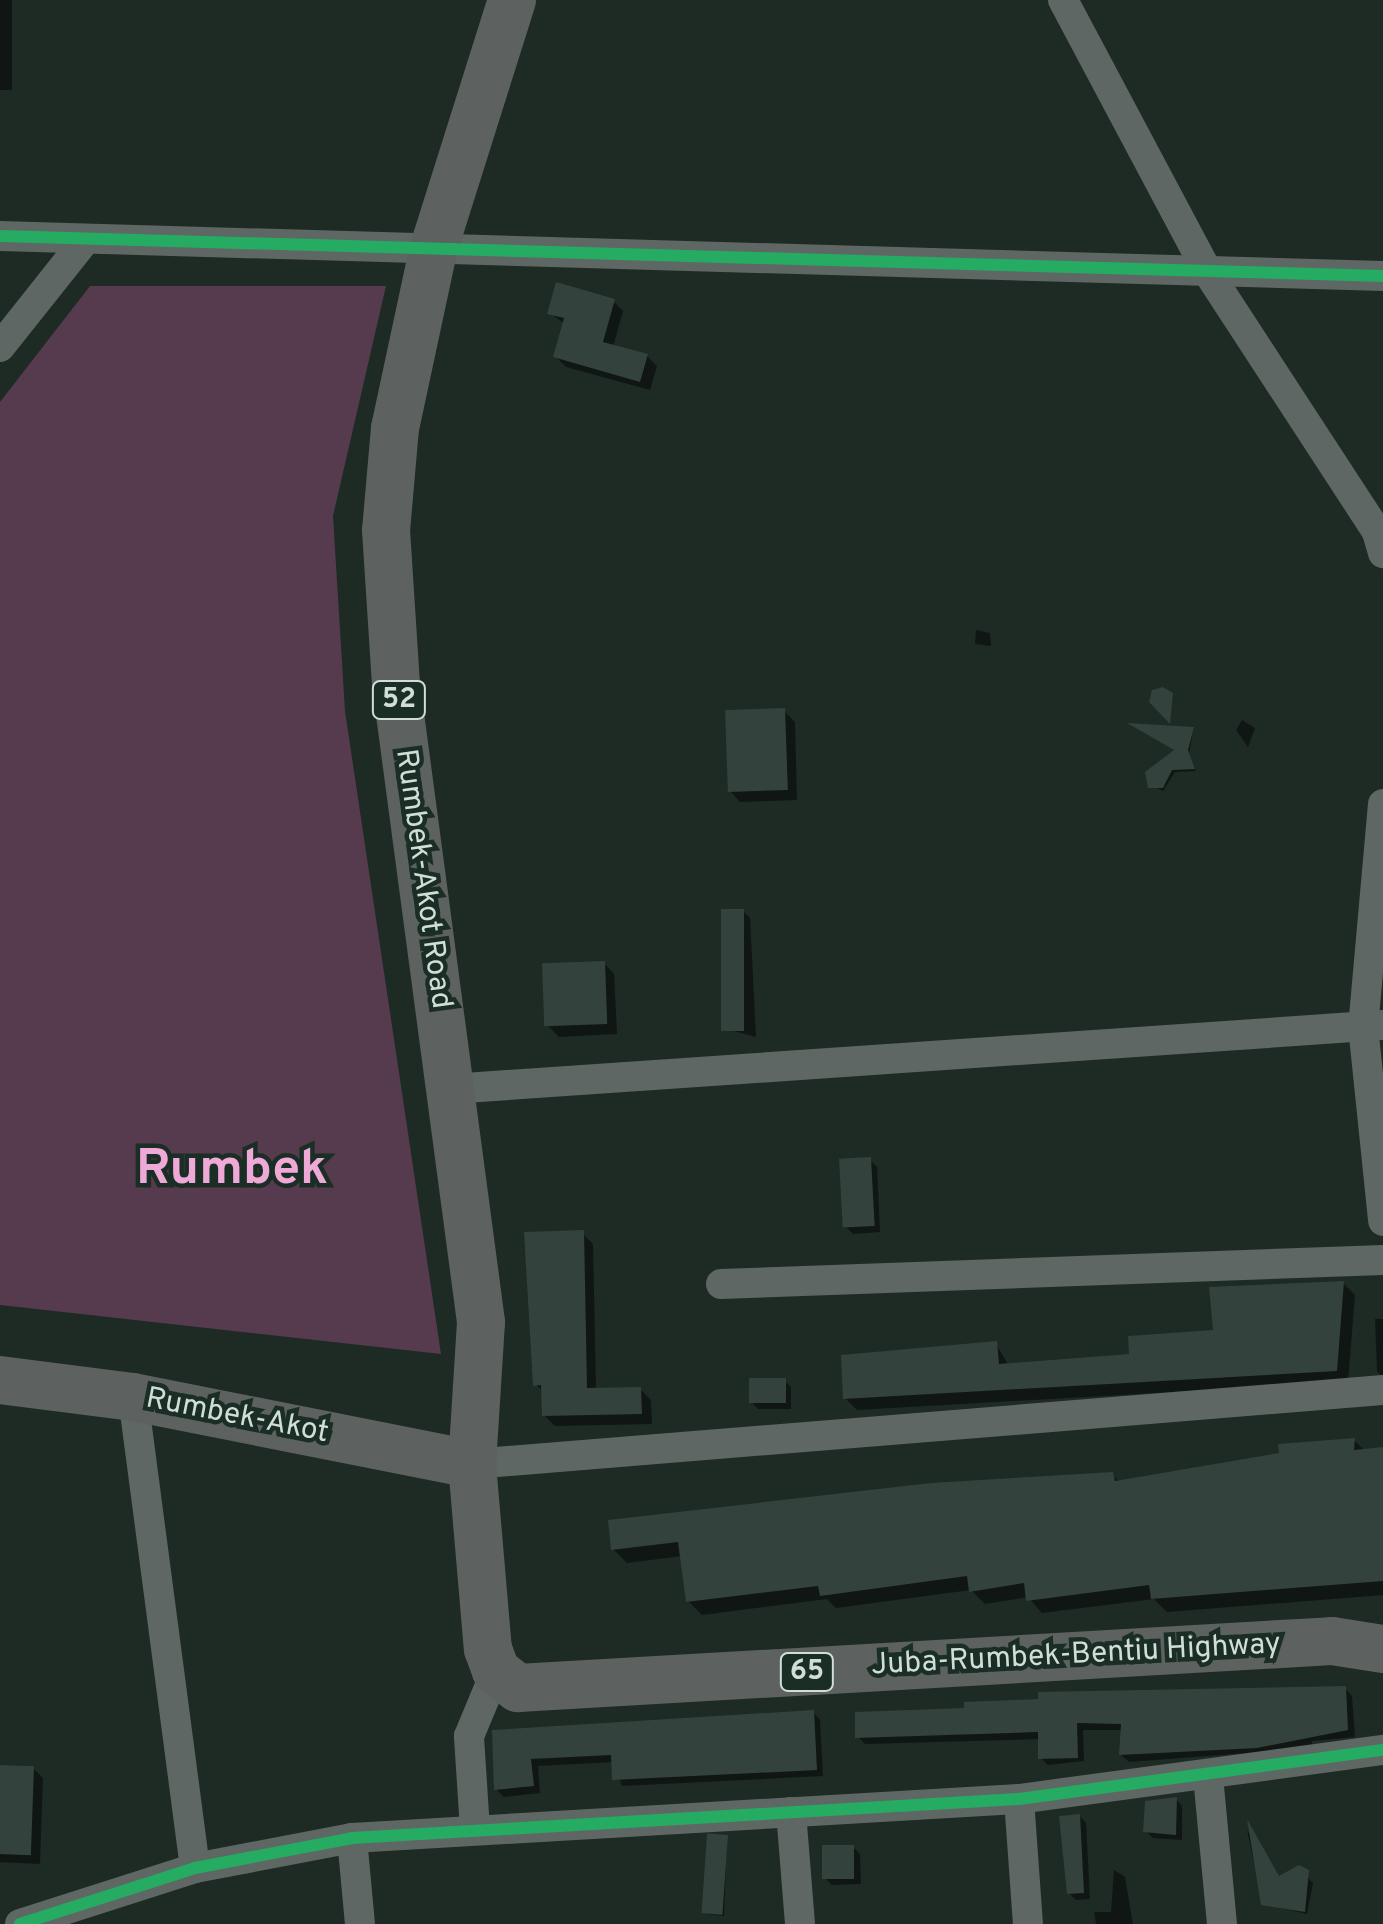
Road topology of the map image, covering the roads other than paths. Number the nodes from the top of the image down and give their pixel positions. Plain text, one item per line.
1 (512, 0) edge
2 (1063, 0) edge
3 (0, 236) edge
4 (86, 239) junction
5 (433, 251) junction
6 (1207, 271) junction
7 (1383, 276) edge
8 (0, 346) edge
9 (1383, 553) edge
10 (1383, 804) edge
11 (1381, 858) edge
12 (1373, 1026) edge
13 (450, 1088) junction
14 (1383, 1221) edge
15 (1383, 1260) edge
16 (721, 1284) dead end
17 (0, 1380) edge
18 (1383, 1390) edge
19 (133, 1396) junction
20 (472, 1464) junction
21 (1383, 1649) edge
22 (496, 1671) junction
23 (1383, 1750) edge
24 (1208, 1776) junction
25 (1019, 1799) junction
26 (791, 1812) junction
27 (475, 1830) junction
28 (352, 1838) junction
29 (196, 1868) junction
30 (20, 1924) edge
31 (360, 1924) edge
32 (800, 1924) edge
33 (1028, 1924) edge
34 (1222, 1924) edge

1 - 5 main road, Rumbek-Akot Road / 52
2 - 6 street
3 - 4 street
4 - 5 street
4 - 8 street
5 - 6 street
5 - 13 main road, Rumbek-Akot Road / 52
6 - 7 street
6 - 9 street
10 - 11 street
11 - 12 street
12 - 13 street
12 - 14 street
13 - 20 main road, Rumbek-Akot Road / 52
15 - 16 street
17 - 19 main road, Rumbek-Akot
18 - 20 street
19 - 20 main road, Rumbek-Akot
19 - 29 street
20 - 22 main road
21 - 22 main road, Juba-Rumbek-Bentiu Highway / 65
22 - 27 street
23 - 24 street
24 - 25 street
24 - 34 street
25 - 26 street
25 - 33 street
26 - 27 street
26 - 32 street
27 - 28 street
28 - 29 street
28 - 31 street
29 - 30 street

